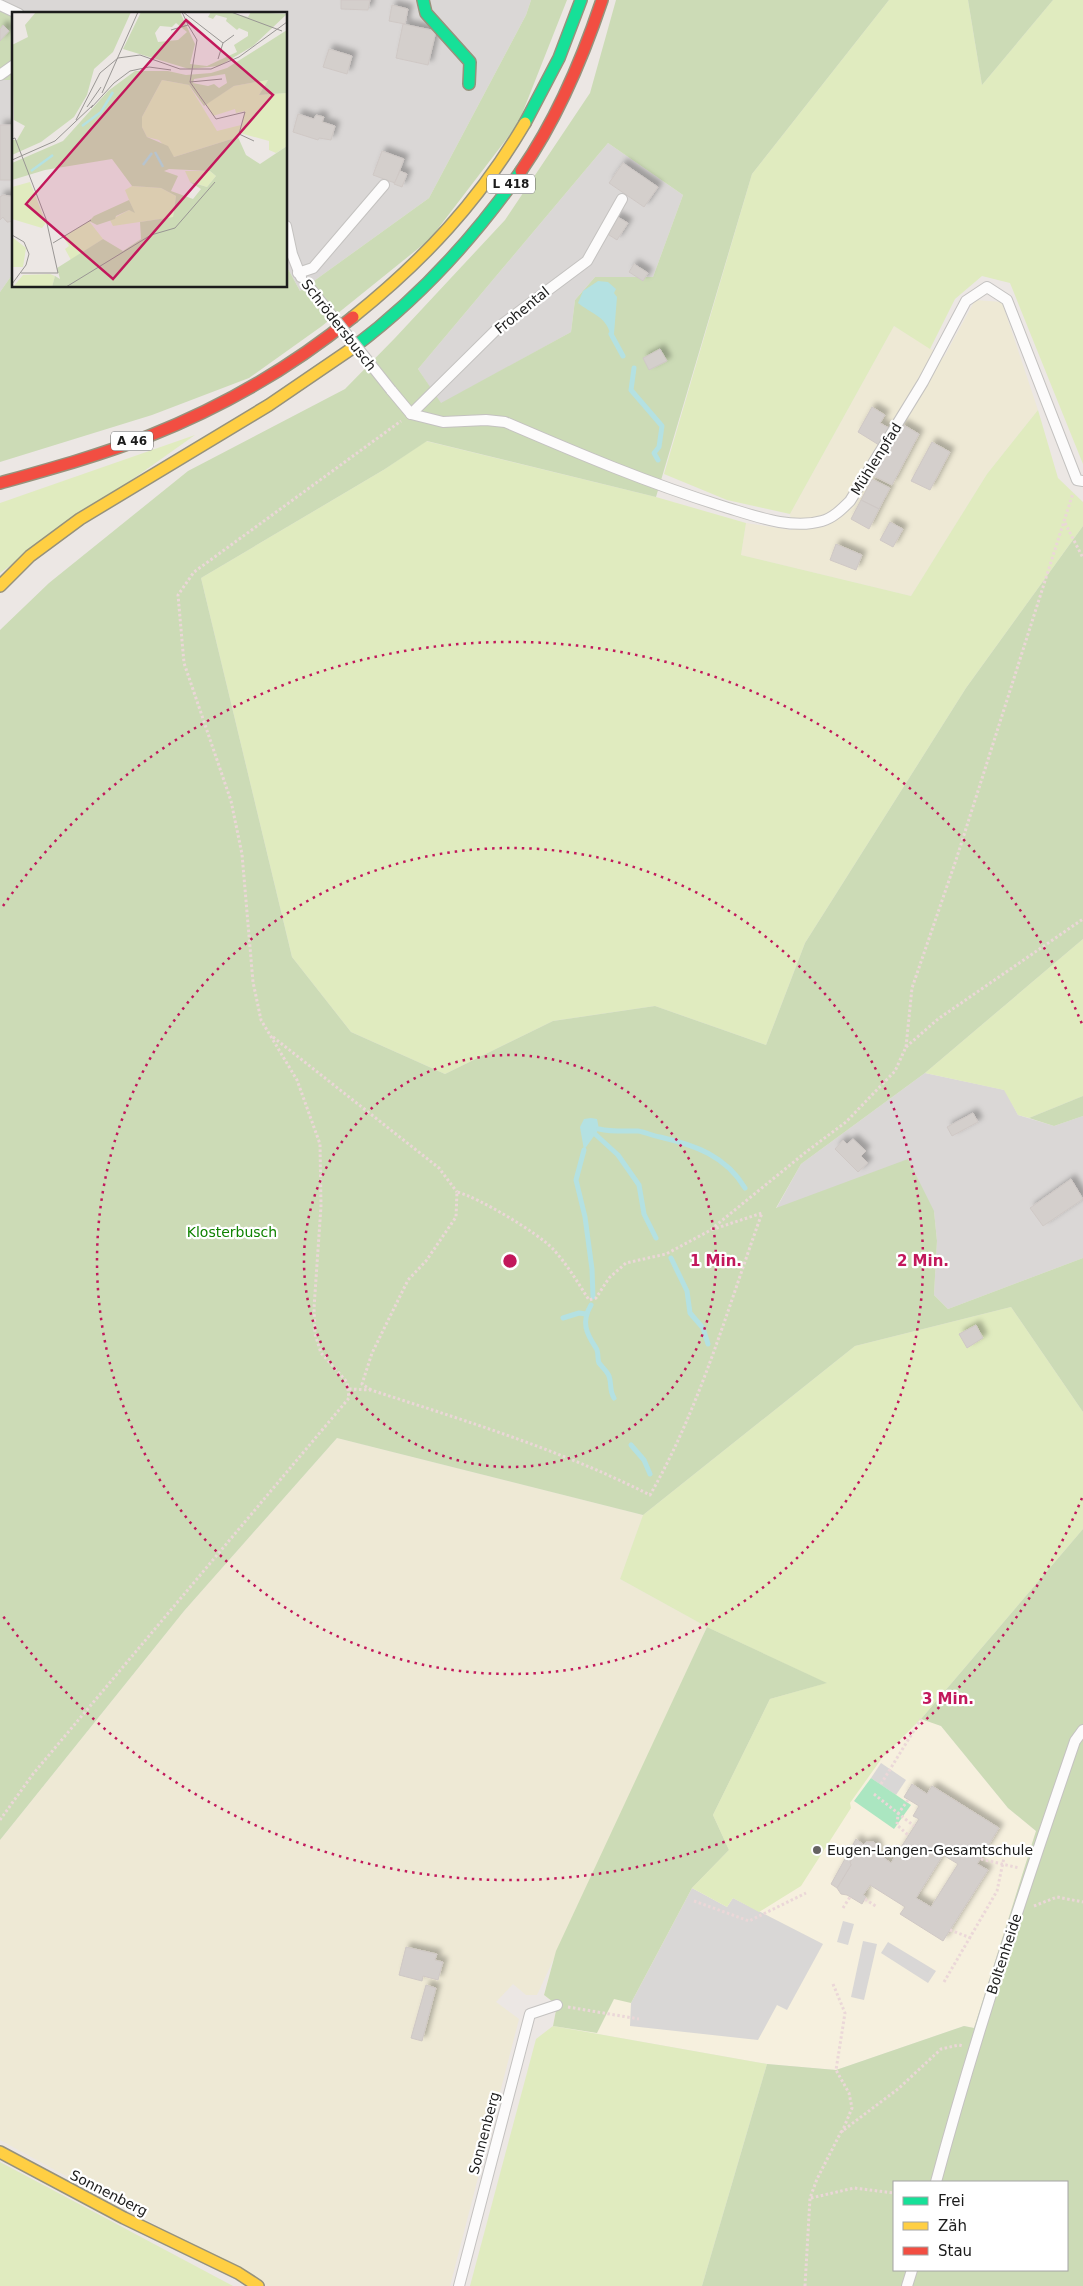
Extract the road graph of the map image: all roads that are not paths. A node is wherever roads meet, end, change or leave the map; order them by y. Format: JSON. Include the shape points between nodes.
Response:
{"nodes":[{"id":1,"x":423,"y":0,"type":"edge"},
{"id":2,"x":581,"y":0,"type":"edge"},
{"id":3,"x":602,"y":0,"type":"edge"},
{"id":4,"x":0,"y":5,"type":"edge"},
{"id":5,"x":15,"y":12,"type":"edge"},
{"id":6,"x":12,"y":67,"type":"edge"},
{"id":7,"x":0,"y":76,"type":"edge"},
{"id":8,"x":469,"y":84,"type":"dead end"},
{"id":9,"x":384,"y":185,"type":"dead end"},
{"id":10,"x":622,"y":199,"type":"dead end"},
{"id":11,"x":288,"y":234,"type":"edge"},
{"id":12,"x":298,"y":273,"type":"junction"},
{"id":13,"x":258,"y":382,"type":"joint"},
{"id":14,"x":411,"y":414,"type":"junction"},
{"id":15,"x":1080,"y":480,"type":"edge"},
{"id":16,"x":0,"y":483,"type":"edge"},
{"id":17,"x":0,"y":586,"type":"edge"},
{"id":18,"x":1083,"y":1730,"type":"edge"},
{"id":19,"x":557,"y":2005,"type":"road end"},
{"id":20,"x":0,"y":2152,"type":"edge"},
{"id":21,"x":936,"y":2181,"type":"edge"},
{"id":22,"x":912,"y":2271,"type":"edge"},
{"id":23,"x":258,"y":2286,"type":"edge"},
{"id":24,"x":459,"y":2286,"type":"edge"},
{"id":25,"x":907,"y":2286,"type":"edge"}],
"edges":[{"from":1,"to":8,"type":"main road","via":[[426,13],[470,62]]},
{"from":2,"to":13,"type":"main road","number":"L 418","via":[[545,88],[517,140],[480,194],[440,242],[362,313]]},
{"from":3,"to":17,"type":"main road","number":"L 418","via":[[570,85],[533,153],[456,257],[412,300],[372,335],[269,405],[80,519],[30,556]]},
{"from":4,"to":5,"type":"lane"},
{"from":6,"to":7,"type":"lane"},
{"from":9,"to":12,"type":"lane","via":[[313,268]]},
{"from":10,"to":14,"type":"lane","name":"Frohental","via":[[587,260],[500,326]]},
{"from":11,"to":12,"type":"lane","name":"Schrödersbusch"},
{"from":12,"to":14,"type":"lane","name":"Schrödersbusch","bridge":true},
{"from":13,"to":16,"type":"main road","number":"A 46","via":[[195,416],[135,440]]},
{"from":14,"to":15,"type":"lane","name":"Mühlenpfad","via":[[443,422],[505,422],[682,494],[772,520],[794,523],[822,521],[850,501],[923,382],[966,301],[987,286],[1007,300]]},
{"from":18,"to":21,"type":"lane","name":"Boltenheide","via":[[1075,1741],[1028,1870]]},
{"from":19,"to":24,"type":"lane","name":"Sonnenberg","via":[[530,2014]]},
{"from":20,"to":23,"type":"main road","name":"Sonnenberg"},
{"from":22,"to":25,"type":"lane"}]}
